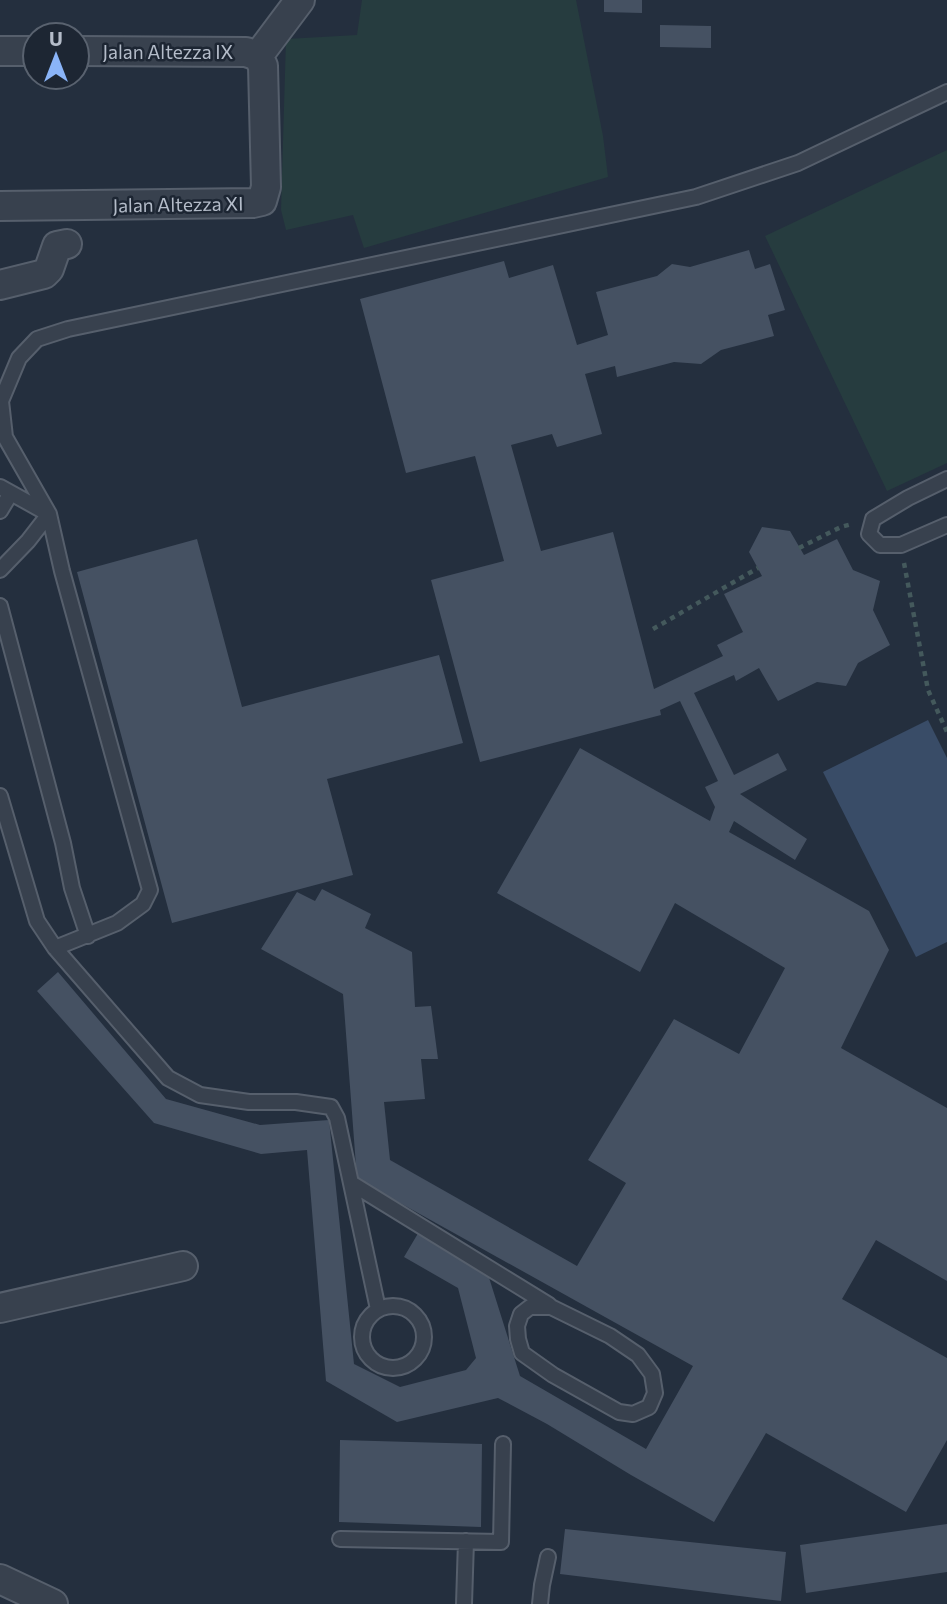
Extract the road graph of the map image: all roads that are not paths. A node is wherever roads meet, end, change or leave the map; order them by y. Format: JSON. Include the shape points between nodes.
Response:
{"nodes":[{"id":1,"x":300,"y":0,"type":"edge"},
{"id":2,"x":0,"y":51,"type":"edge"},
{"id":3,"x":21,"y":51,"type":"edge"},
{"id":4,"x":91,"y":51,"type":"edge"},
{"id":5,"x":261,"y":61,"type":"junction"},
{"id":6,"x":947,"y":92,"type":"edge"},
{"id":7,"x":0,"y":206,"type":"edge"},
{"id":8,"x":67,"y":244,"type":"dead end"},
{"id":9,"x":0,"y":285,"type":"edge"},
{"id":10,"x":947,"y":479,"type":"edge"},
{"id":11,"x":5,"y":490,"type":"edge"},
{"id":12,"x":0,"y":511,"type":"edge"},
{"id":13,"x":49,"y":514,"type":"junction"},
{"id":14,"x":947,"y":525,"type":"edge"},
{"id":15,"x":0,"y":570,"type":"edge"},
{"id":16,"x":0,"y":606,"type":"edge"},
{"id":17,"x":0,"y":796,"type":"edge"},
{"id":18,"x":88,"y":936,"type":"junction"},
{"id":19,"x":55,"y":948,"type":"junction"},
{"id":20,"x":351,"y":1183,"type":"junction"},
{"id":21,"x":184,"y":1266,"type":"dead end"},
{"id":22,"x":551,"y":1307,"type":"junction"},
{"id":23,"x":0,"y":1308,"type":"edge"},
{"id":24,"x":378,"y":1309,"type":"junction"},
{"id":25,"x":503,"y":1444,"type":"dead end"},
{"id":26,"x":340,"y":1539,"type":"dead end"},
{"id":27,"x":466,"y":1541,"type":"junction"},
{"id":28,"x":548,"y":1557,"type":"dead end"},
{"id":29,"x":0,"y":1579,"type":"edge"},
{"id":30,"x":53,"y":1604,"type":"edge"},
{"id":31,"x":464,"y":1604,"type":"edge"},
{"id":32,"x":540,"y":1604,"type":"edge"}],
"edges":[{"from":1,"to":5,"type":"street","name":"Jalan Altezza IX"},
{"from":2,"to":3,"type":"street"},
{"from":4,"to":5,"type":"street","name":"Jalan Altezza IX","via":[[246,52]]},
{"from":5,"to":7,"type":"street","name":"Jalan Altezza XI","via":[[266,187],[262,201]]},
{"from":6,"to":13,"type":"lane","via":[[798,163],[696,197],[37,339],[19,358],[1,401],[5,437]]},
{"from":8,"to":9,"type":"street","via":[[57,246],[44,274]]},
{"from":10,"to":14,"type":"lane","via":[[873,519],[869,534],[880,545],[901,545]]},
{"from":11,"to":12,"type":"lane"},
{"from":11,"to":13,"type":"lane"},
{"from":13,"to":15,"type":"lane"},
{"from":13,"to":18,"type":"lane","via":[[150,890],[143,904]]},
{"from":16,"to":18,"type":"lane"},
{"from":17,"to":19,"type":"lane","via":[[37,922]]},
{"from":18,"to":19,"type":"lane"},
{"from":19,"to":20,"type":"lane","via":[[168,1078],[200,1095],[331,1107]]},
{"from":20,"to":22,"type":"lane"},
{"from":20,"to":24,"type":"lane"},
{"from":21,"to":23,"type":"street"},
{"from":22,"to":22,"type":"lane","via":[[530,1307],[521,1314],[517,1326],[523,1353],[620,1412],[633,1414],[649,1407],[656,1393],[652,1374],[638,1355]]},
{"from":24,"to":24,"type":"lane","via":[[364,1324],[362,1345],[374,1362],[402,1366],[418,1356],[423,1345],[420,1322],[402,1307]]},
{"from":25,"to":27,"type":"lane","via":[[500,1542]]},
{"from":26,"to":27,"type":"lane"},
{"from":27,"to":31,"type":"lane"},
{"from":28,"to":32,"type":"lane"},
{"from":29,"to":30,"type":"street"}]}
